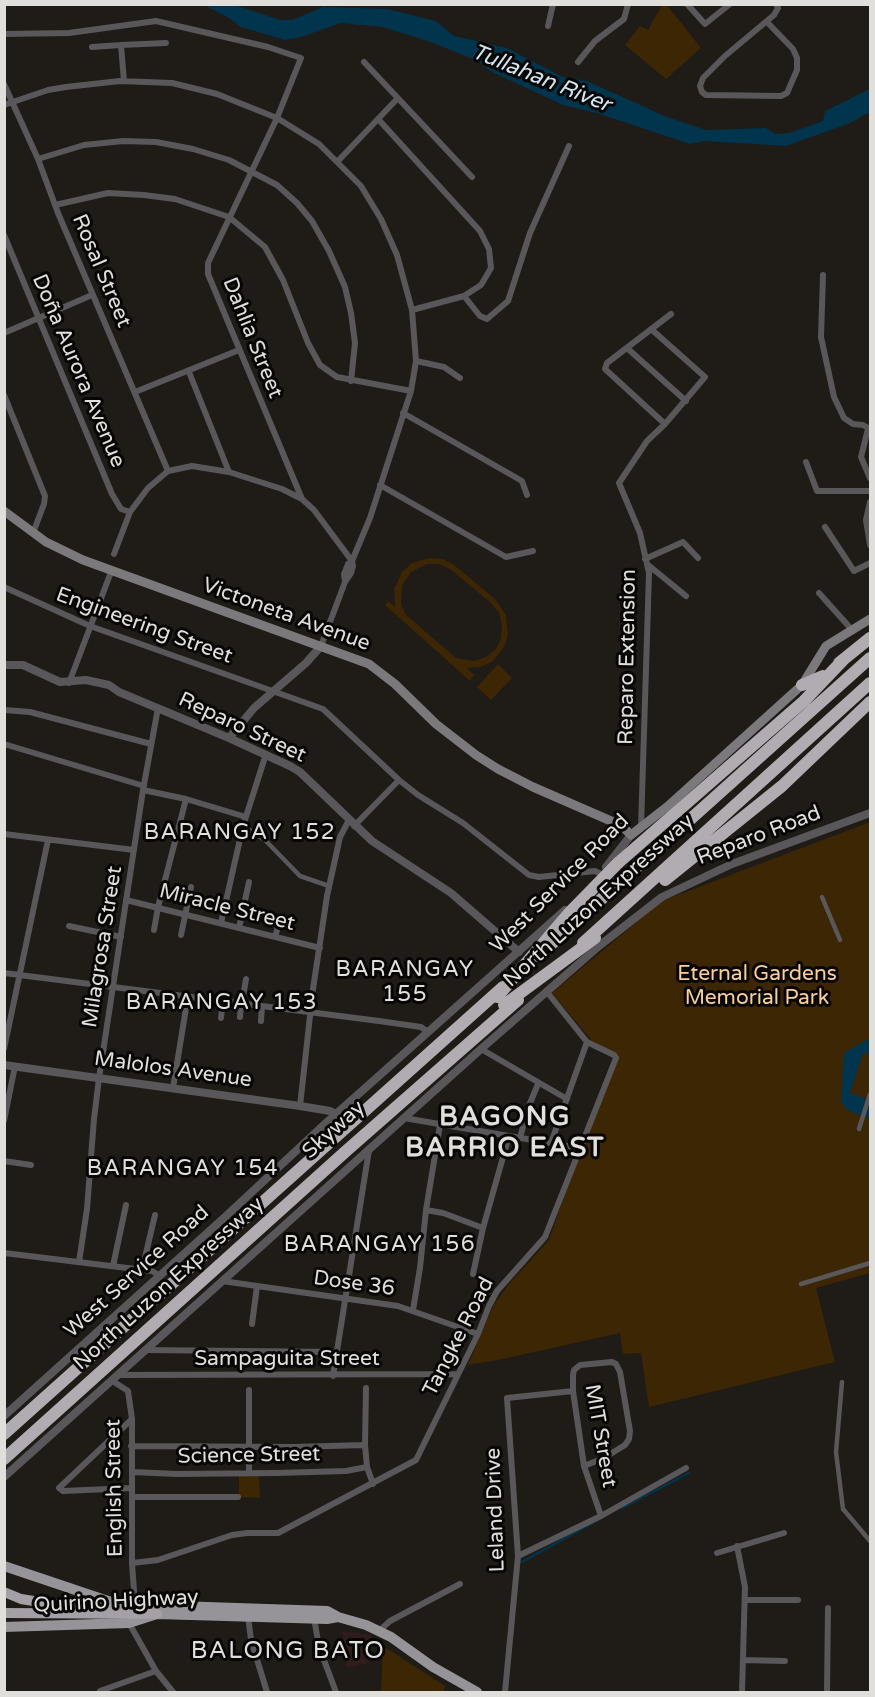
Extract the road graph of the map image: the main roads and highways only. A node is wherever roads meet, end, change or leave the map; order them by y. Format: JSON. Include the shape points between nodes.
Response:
{"nodes":[{"id":1,"x":4,"y":511,"type":"edge"},
{"id":2,"x":870,"y":619,"type":"edge"},
{"id":3,"x":870,"y":638,"type":"edge"},
{"id":4,"x":845,"y":658,"type":"junction"},
{"id":5,"x":870,"y":658,"type":"edge"},
{"id":6,"x":870,"y":683,"type":"edge"},
{"id":7,"x":802,"y":685,"type":"junction"},
{"id":8,"x":870,"y":702,"type":"edge"},
{"id":9,"x":631,"y":835,"type":"joint"},
{"id":10,"x":501,"y":1001,"type":"junction"},
{"id":11,"x":4,"y":1434,"type":"edge"},
{"id":12,"x":4,"y":1439,"type":"edge"},
{"id":13,"x":4,"y":1454,"type":"edge"},
{"id":14,"x":4,"y":1460,"type":"edge"},
{"id":15,"x":4,"y":1566,"type":"edge"},
{"id":16,"x":4,"y":1593,"type":"edge"},
{"id":17,"x":117,"y":1604,"type":"junction"},
{"id":18,"x":89,"y":1609,"type":"junction"},
{"id":19,"x":4,"y":1613,"type":"edge"},
{"id":20,"x":157,"y":1614,"type":"junction"},
{"id":21,"x":338,"y":1617,"type":"junction"},
{"id":22,"x":4,"y":1627,"type":"edge"},
{"id":23,"x":477,"y":1692,"type":"edge"}],
"edges":[{"from":1,"to":9,"type":"main road","name":"Victoneta Avenue","via":[[69,554],[111,572],[369,664],[453,738],[498,769],[611,821]]},
{"from":2,"to":7,"type":"main road","name":"West Service Road","via":[[826,646]]},
{"from":3,"to":4,"type":"highway"},
{"from":4,"to":7,"type":"highway","via":[[816,681]]},
{"from":4,"to":10,"type":"highway","bridge":true,"via":[[804,701],[618,863],[570,912]]},
{"from":5,"to":11,"type":"highway","name":"North Luzon Expressway"},
{"from":6,"to":14,"type":"highway","name":"North Luzon Expressway","via":[[664,872],[345,1152]]},
{"from":7,"to":9,"type":"main road","name":"West Service Road"},
{"from":8,"to":10,"type":"highway","bridge":true,"via":[[773,793],[595,938]]},
{"from":10,"to":12,"type":"highway","name":"Skyway"},
{"from":10,"to":13,"type":"highway","name":"Skyway"},
{"from":15,"to":17,"type":"main road","name":"Quirino Highway"},
{"from":16,"to":18,"type":"highway"},
{"from":17,"to":18,"type":"highway"},
{"from":17,"to":21,"type":"main road","name":"Quirino Highway","via":[[327,1611]]},
{"from":18,"to":19,"type":"highway"},
{"from":18,"to":20,"type":"highway"},
{"from":20,"to":21,"type":"main road","name":"Quirino Highway"},
{"from":20,"to":22,"type":"main road","name":"Quirino Highway","via":[[129,1623]]},
{"from":21,"to":23,"type":"main road","name":"Quirino Highway","via":[[391,1637]]}]}
